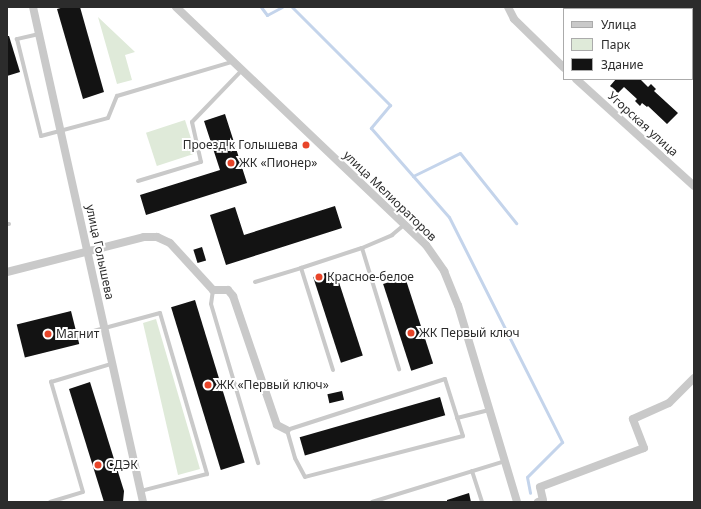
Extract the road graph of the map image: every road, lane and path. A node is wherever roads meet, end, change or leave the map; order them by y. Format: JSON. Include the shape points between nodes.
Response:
{"nodes":[{"id":1,"x":33,"y":7,"type":"edge"},
{"id":2,"x":176,"y":7,"type":"edge"},
{"id":3,"x":508,"y":7,"type":"edge"},
{"id":4,"x":39,"y":34,"type":"junction"},
{"id":5,"x":232,"y":62,"type":"junction"},
{"id":6,"x":563,"y":67,"type":"edge"},
{"id":7,"x":241,"y":71,"type":"junction"},
{"id":8,"x":577,"y":80,"type":"edge"},
{"id":9,"x":61,"y":132,"type":"junction"},
{"id":10,"x":138,"y":181,"type":"dead end"},
{"id":11,"x":694,"y":186,"type":"edge"},
{"id":12,"x":404,"y":225,"type":"junction"},
{"id":13,"x":362,"y":248,"type":"junction"},
{"id":14,"x":88,"y":250,"type":"junction"},
{"id":15,"x":301,"y":268,"type":"junction"},
{"id":16,"x":7,"y":272,"type":"edge"},
{"id":17,"x":255,"y":282,"type":"dead end"},
{"id":18,"x":213,"y":290,"type":"junction"},
{"id":19,"x":104,"y":328,"type":"junction"},
{"id":20,"x":79,"y":335,"type":"dead end"},
{"id":21,"x":111,"y":364,"type":"junction"},
{"id":22,"x":399,"y":369,"type":"dead end"},
{"id":23,"x":333,"y":370,"type":"dead end"},
{"id":24,"x":694,"y":378,"type":"edge"},
{"id":25,"x":490,"y":410,"type":"junction"},
{"id":26,"x":457,"y":418,"type":"junction"},
{"id":27,"x":287,"y":430,"type":"junction"},
{"id":28,"x":505,"y":461,"type":"junction"},
{"id":29,"x":258,"y":464,"type":"dead end"},
{"id":30,"x":472,"y":471,"type":"junction"},
{"id":31,"x":141,"y":492,"type":"junction"},
{"id":32,"x":50,"y":502,"type":"edge"},
{"id":33,"x":143,"y":502,"type":"edge"},
{"id":34,"x":372,"y":502,"type":"edge"},
{"id":35,"x":482,"y":502,"type":"edge"},
{"id":36,"x":517,"y":502,"type":"edge"},
{"id":37,"x":538,"y":502,"type":"edge"}],
"edges":[{"from":1,"to":4,"type":"street","name":"улица Голышева"},
{"from":2,"to":5,"type":"street","name":"улица Мелиораторов"},
{"from":3,"to":6,"type":"street","via":[[514,19]]},
{"from":4,"to":9,"type":"street","name":"улица Голышева"},
{"from":4,"to":9,"type":"lane","via":[[17,39],[41,136]]},
{"from":5,"to":7,"type":"street","name":"улица Мелиораторов"},
{"from":5,"to":9,"type":"lane","via":[[117,96],[108,118]]},
{"from":7,"to":10,"type":"lane","via":[[192,122],[201,162]]},
{"from":7,"to":12,"type":"street","name":"улица Мелиораторов"},
{"from":8,"to":11,"type":"street","name":"Угорская улица"},
{"from":9,"to":14,"type":"street","name":"улица Голышева"},
{"from":12,"to":13,"type":"lane","via":[[392,235]]},
{"from":12,"to":25,"type":"street","name":"улица Мелиораторов","via":[[426,245],[444,271],[458,305]]},
{"from":13,"to":15,"type":"lane"},
{"from":13,"to":22,"type":"lane"},
{"from":14,"to":16,"type":"street"},
{"from":14,"to":18,"type":"street","via":[[144,237],[157,237],[170,243]]},
{"from":14,"to":19,"type":"street","name":"улица Голышева"},
{"from":15,"to":17,"type":"lane"},
{"from":15,"to":23,"type":"lane"},
{"from":18,"to":27,"type":"street","via":[[228,290],[233,296],[277,425]]},
{"from":18,"to":29,"type":"lane","via":[[211,304]]},
{"from":19,"to":20,"type":"lane"},
{"from":19,"to":21,"type":"street","name":"улица Голышева"},
{"from":19,"to":31,"type":"lane","via":[[160,313],[207,474]]},
{"from":21,"to":31,"type":"street","name":"улица Голышева"},
{"from":21,"to":32,"type":"lane","via":[[51,382],[83,492]]},
{"from":24,"to":37,"type":"street","via":[[669,403],[633,419],[644,448],[540,487],[543,500]]},
{"from":25,"to":26,"type":"lane"},
{"from":25,"to":28,"type":"street","name":"улица Мелиораторов"},
{"from":26,"to":27,"type":"lane","via":[[445,379]]},
{"from":26,"to":27,"type":"lane","via":[[463,436],[305,477],[295,458]]},
{"from":28,"to":30,"type":"lane"},
{"from":28,"to":36,"type":"street","name":"улица Мелиораторов"},
{"from":30,"to":34,"type":"lane"},
{"from":30,"to":35,"type":"lane"},
{"from":31,"to":33,"type":"street","name":"улица Голышева"}]}
